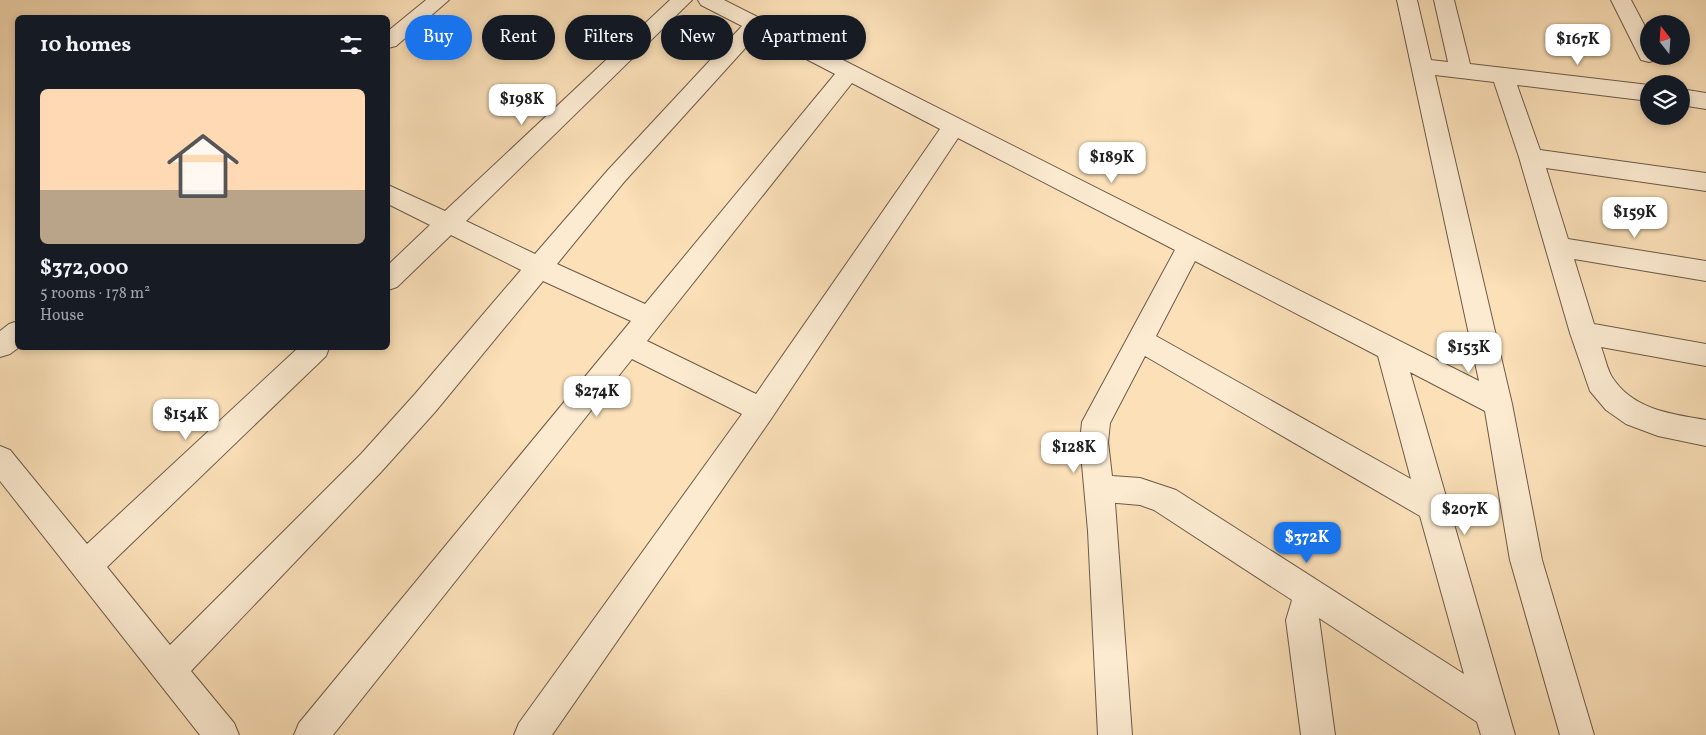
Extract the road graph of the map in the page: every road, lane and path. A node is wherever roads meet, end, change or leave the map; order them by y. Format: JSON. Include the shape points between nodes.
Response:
{"nodes":[{"id":1,"x":439,"y":0,"type":"edge"},
{"id":2,"x":682,"y":0,"type":"edge"},
{"id":3,"x":708,"y":0,"type":"edge"},
{"id":4,"x":1407,"y":0,"type":"edge"},
{"id":5,"x":1444,"y":0,"type":"edge"},
{"id":6,"x":1621,"y":0,"type":"edge"},
{"id":7,"x":743,"y":18,"type":"edge"},
{"id":8,"x":743,"y":37,"type":"edge"},
{"id":9,"x":390,"y":39,"type":"edge"},
{"id":10,"x":826,"y":60,"type":"edge"},
{"id":11,"x":1423,"y":66,"type":"junction"},
{"id":12,"x":1461,"y":71,"type":"junction"},
{"id":13,"x":849,"y":72,"type":"junction"},
{"id":14,"x":1655,"y":72,"type":"edge"},
{"id":15,"x":1503,"y":76,"type":"junction"},
{"id":16,"x":1690,"y":98,"type":"edge"},
{"id":17,"x":1706,"y":101,"type":"edge"},
{"id":18,"x":954,"y":126,"type":"junction"},
{"id":19,"x":1530,"y":157,"type":"junction"},
{"id":20,"x":1706,"y":182,"type":"edge"},
{"id":21,"x":390,"y":195,"type":"edge"},
{"id":22,"x":447,"y":223,"type":"junction"},
{"id":23,"x":1190,"y":246,"type":"junction"},
{"id":24,"x":1558,"y":247,"type":"junction"},
{"id":25,"x":538,"y":267,"type":"junction"},
{"id":26,"x":1706,"y":271,"type":"edge"},
{"id":27,"x":390,"y":278,"type":"edge"},
{"id":28,"x":650,"y":318,"type":"junction"},
{"id":29,"x":1583,"y":333,"type":"junction"},
{"id":30,"x":15,"y":334,"type":"edge"},
{"id":31,"x":1140,"y":340,"type":"junction"},
{"id":32,"x":629,"y":345,"type":"junction"},
{"id":33,"x":0,"y":346,"type":"edge"},
{"id":34,"x":1390,"y":348,"type":"junction"},
{"id":35,"x":314,"y":350,"type":"edge"},
{"id":36,"x":1706,"y":355,"type":"edge"},
{"id":37,"x":1498,"y":404,"type":"junction"},
{"id":38,"x":761,"y":410,"type":"junction"},
{"id":39,"x":1706,"y":433,"type":"edge"},
{"id":40,"x":0,"y":459,"type":"edge"},
{"id":41,"x":1098,"y":490,"type":"junction"},
{"id":42,"x":1433,"y":507,"type":"junction"},
{"id":43,"x":86,"y":566,"type":"junction"},
{"id":44,"x":1310,"y":594,"type":"junction"},
{"id":45,"x":170,"y":670,"type":"junction"},
{"id":46,"x":1495,"y":724,"type":"edge"},
{"id":47,"x":222,"y":735,"type":"edge"},
{"id":48,"x":311,"y":735,"type":"edge"},
{"id":49,"x":531,"y":735,"type":"edge"},
{"id":50,"x":1115,"y":735,"type":"edge"},
{"id":51,"x":1318,"y":735,"type":"edge"},
{"id":52,"x":1577,"y":735,"type":"edge"}],
"edges":[{"from":1,"to":9,"type":"street"},
{"from":2,"to":22,"type":"street"},
{"from":3,"to":7,"type":"street"},
{"from":4,"to":11,"type":"street"},
{"from":5,"to":12,"type":"street"},
{"from":6,"to":14,"type":"street"},
{"from":8,"to":25,"type":"street","via":[[622,169]]},
{"from":10,"to":13,"type":"street"},
{"from":11,"to":12,"type":"street"},
{"from":11,"to":37,"type":"street"},
{"from":12,"to":15,"type":"street"},
{"from":13,"to":18,"type":"street"},
{"from":13,"to":28,"type":"street"},
{"from":14,"to":15,"type":"street"},
{"from":15,"to":19,"type":"street"},
{"from":16,"to":17,"type":"street"},
{"from":18,"to":23,"type":"street"},
{"from":18,"to":38,"type":"street"},
{"from":19,"to":20,"type":"street"},
{"from":19,"to":24,"type":"street"},
{"from":21,"to":22,"type":"street"},
{"from":22,"to":25,"type":"street"},
{"from":22,"to":27,"type":"street"},
{"from":23,"to":31,"type":"street"},
{"from":23,"to":34,"type":"street"},
{"from":24,"to":26,"type":"street"},
{"from":24,"to":29,"type":"street"},
{"from":25,"to":28,"type":"street"},
{"from":25,"to":45,"type":"street","via":[[371,464]]},
{"from":28,"to":32,"type":"street"},
{"from":29,"to":36,"type":"street"},
{"from":29,"to":39,"type":"street","via":[[1600,383],[1616,400],[1636,415],[1658,424]]},
{"from":30,"to":33,"type":"street"},
{"from":31,"to":41,"type":"street","via":[[1096,422],[1094,442]]},
{"from":31,"to":42,"type":"street"},
{"from":32,"to":38,"type":"street"},
{"from":32,"to":48,"type":"street"},
{"from":34,"to":37,"type":"street"},
{"from":34,"to":42,"type":"street"},
{"from":35,"to":43,"type":"street"},
{"from":37,"to":52,"type":"street","via":[[1526,560]]},
{"from":38,"to":49,"type":"street"},
{"from":40,"to":43,"type":"street"},
{"from":41,"to":44,"type":"street","via":[[1134,489],[1165,500]]},
{"from":41,"to":50,"type":"street"},
{"from":42,"to":46,"type":"street"},
{"from":43,"to":45,"type":"street"},
{"from":44,"to":46,"type":"street"},
{"from":44,"to":51,"type":"street","via":[[1302,620]]},
{"from":45,"to":47,"type":"street"}]}
